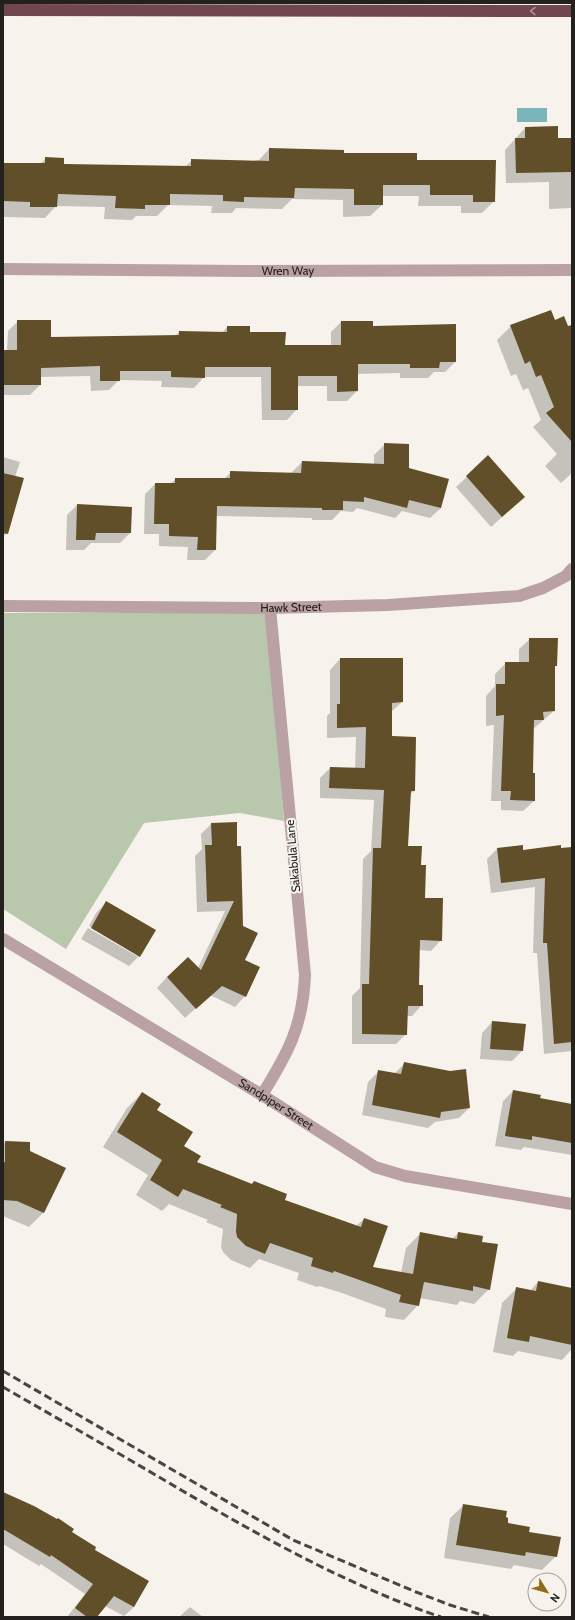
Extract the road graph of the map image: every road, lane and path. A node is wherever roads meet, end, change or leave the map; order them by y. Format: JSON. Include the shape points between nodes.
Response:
{"nodes":[{"id":1,"x":3,"y":10,"type":"edge"},
{"id":2,"x":572,"y":11,"type":"edge"},
{"id":3,"x":3,"y":269,"type":"edge"},
{"id":4,"x":572,"y":270,"type":"edge"},
{"id":5,"x":570,"y":576,"type":"edge"},
{"id":6,"x":3,"y":606,"type":"edge"},
{"id":7,"x":270,"y":608,"type":"junction"},
{"id":8,"x":3,"y":939,"type":"edge"},
{"id":9,"x":262,"y":1095,"type":"junction"},
{"id":10,"x":572,"y":1204,"type":"edge"}],
"edges":[{"from":2,"to":1,"type":"highway","one_way":true},
{"from":3,"to":4,"type":"street","name":"Wren Way"},
{"from":5,"to":7,"type":"street","name":"Hawk Street","via":[[519,596],[388,605]]},
{"from":6,"to":7,"type":"street","name":"Hawk Street"},
{"from":7,"to":9,"type":"street","name":"Sakabula Lane","via":[[305,975],[301,1017],[282,1062]]},
{"from":8,"to":9,"type":"street","name":"Sandpiper Street"},
{"from":9,"to":10,"type":"street","name":"Sandpiper Street","via":[[381,1170]]}]}
